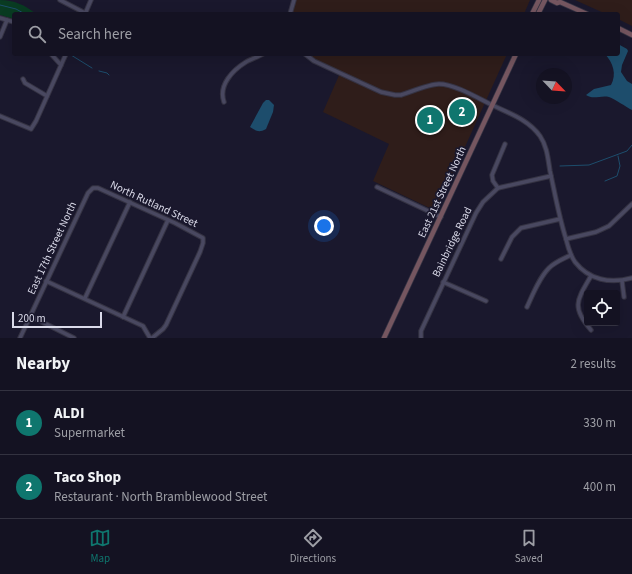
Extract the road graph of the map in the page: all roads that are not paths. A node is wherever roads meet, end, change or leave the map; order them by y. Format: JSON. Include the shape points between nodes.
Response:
{"nodes":[{"id":1,"x":60,"y":0,"type":"edge"},
{"id":2,"x":91,"y":0,"type":"edge"},
{"id":3,"x":294,"y":0,"type":"edge"},
{"id":4,"x":534,"y":0,"type":"edge"},
{"id":5,"x":539,"y":0,"type":"edge"},
{"id":6,"x":545,"y":0,"type":"edge"},
{"id":7,"x":551,"y":0,"type":"edge"},
{"id":8,"x":559,"y":1,"type":"edge"},
{"id":9,"x":535,"y":8,"type":"junction"},
{"id":10,"x":83,"y":12,"type":"edge"},
{"id":11,"x":85,"y":12,"type":"edge"},
{"id":12,"x":291,"y":12,"type":"edge"},
{"id":13,"x":533,"y":12,"type":"edge"},
{"id":14,"x":539,"y":12,"type":"edge"},
{"id":15,"x":583,"y":12,"type":"edge"},
{"id":16,"x":0,"y":18,"type":"edge"},
{"id":17,"x":7,"y":20,"type":"junction"},
{"id":18,"x":12,"y":21,"type":"edge"},
{"id":19,"x":620,"y":29,"type":"edge"},
{"id":20,"x":632,"y":35,"type":"edge"},
{"id":21,"x":0,"y":37,"type":"edge"},
{"id":22,"x":53,"y":56,"type":"edge"},
{"id":23,"x":65,"y":56,"type":"edge"},
{"id":24,"x":259,"y":56,"type":"edge"},
{"id":25,"x":308,"y":56,"type":"edge"},
{"id":26,"x":515,"y":56,"type":"edge"},
{"id":27,"x":61,"y":65,"type":"junction"},
{"id":28,"x":23,"y":79,"type":"dead end"},
{"id":29,"x":47,"y":96,"type":"junction"},
{"id":30,"x":224,"y":102,"type":"dead end"},
{"id":31,"x":492,"y":105,"type":"junction"},
{"id":32,"x":0,"y":116,"type":"edge"},
{"id":33,"x":505,"y":144,"type":"dead end"},
{"id":34,"x":551,"y":176,"type":"junction"},
{"id":35,"x":377,"y":187,"type":"dead end"},
{"id":36,"x":92,"y":188,"type":"joint"},
{"id":37,"x":498,"y":188,"type":"junction"},
{"id":38,"x":130,"y":202,"type":"junction"},
{"id":39,"x":632,"y":204,"type":"edge"},
{"id":40,"x":440,"y":217,"type":"junction"},
{"id":41,"x":560,"y":219,"type":"junction"},
{"id":42,"x":168,"y":220,"type":"junction"},
{"id":43,"x":566,"y":239,"type":"junction"},
{"id":44,"x":571,"y":255,"type":"junction"},
{"id":45,"x":501,"y":259,"type":"dead end"},
{"id":46,"x":591,"y":276,"type":"junction"},
{"id":47,"x":632,"y":278,"type":"edge"},
{"id":48,"x":46,"y":280,"type":"junction"},
{"id":49,"x":622,"y":281,"type":"junction"},
{"id":50,"x":443,"y":282,"type":"junction"},
{"id":51,"x":624,"y":297,"type":"dead end"},
{"id":52,"x":85,"y":298,"type":"junction"},
{"id":53,"x":486,"y":301,"type":"dead end"},
{"id":54,"x":527,"y":307,"type":"dead end"},
{"id":55,"x":30,"y":316,"type":"junction"},
{"id":56,"x":123,"y":316,"type":"junction"},
{"id":57,"x":591,"y":330,"type":"dead end"},
{"id":58,"x":20,"y":338,"type":"edge"},
{"id":59,"x":74,"y":338,"type":"edge"},
{"id":60,"x":151,"y":338,"type":"edge"},
{"id":61,"x":384,"y":338,"type":"edge"},
{"id":62,"x":421,"y":338,"type":"edge"}],
"edges":[{"from":1,"to":10,"type":"street"},
{"from":2,"to":11,"type":"street"},
{"from":3,"to":12,"type":"street"},
{"from":4,"to":9,"type":"main road"},
{"from":5,"to":9,"type":"main road"},
{"from":6,"to":14,"type":"main road"},
{"from":7,"to":8,"type":"main road","via":[[557,3]]},
{"from":8,"to":15,"type":"main road"},
{"from":9,"to":13,"type":"main road"},
{"from":16,"to":17,"type":"street"},
{"from":17,"to":18,"type":"street"},
{"from":17,"to":21,"type":"street"},
{"from":19,"to":20,"type":"main road"},
{"from":22,"to":27,"type":"street"},
{"from":23,"to":27,"type":"street"},
{"from":24,"to":30,"type":"street","via":[[245,63],[231,75],[223,88]]},
{"from":25,"to":31,"type":"street","via":[[381,92],[401,95],[439,84],[458,88]]},
{"from":26,"to":31,"type":"main road","name":"East 21st Street North"},
{"from":27,"to":29,"type":"street"},
{"from":28,"to":29,"type":"street","via":[[25,83]]},
{"from":29,"to":32,"type":"street","via":[[31,129]]},
{"from":31,"to":34,"type":"street","via":[[532,126],[547,151]]},
{"from":31,"to":40,"type":"main road","name":"East 21st Street North"},
{"from":33,"to":37,"type":"street","via":[[492,175]]},
{"from":34,"to":37,"type":"street"},
{"from":34,"to":41,"type":"street"},
{"from":35,"to":40,"type":"street"},
{"from":36,"to":38,"type":"street","name":"North Rutland Street","via":[[98,188]]},
{"from":36,"to":48,"type":"street","name":"East 17th Street North"},
{"from":37,"to":50,"type":"street","name":"Bainbridge Road","via":[[483,202],[476,213]]},
{"from":38,"to":42,"type":"street","name":"North Rutland Street"},
{"from":38,"to":52,"type":"street"},
{"from":39,"to":43,"type":"street","via":[[609,226]]},
{"from":40,"to":61,"type":"main road","name":"East 21st Street North"},
{"from":41,"to":43,"type":"street"},
{"from":41,"to":45,"type":"street","via":[[520,228],[512,237]]},
{"from":42,"to":56,"type":"street"},
{"from":42,"to":60,"type":"street","name":"North Rutland Street","via":[[203,238],[203,243],[164,330]]},
{"from":43,"to":44,"type":"street"},
{"from":44,"to":46,"type":"street"},
{"from":44,"to":54,"type":"street","via":[[548,268]]},
{"from":46,"to":49,"type":"street"},
{"from":46,"to":57,"type":"street","via":[[577,303],[582,319]]},
{"from":47,"to":49,"type":"street"},
{"from":48,"to":52,"type":"street"},
{"from":48,"to":55,"type":"street","name":"East 17th Street North"},
{"from":49,"to":51,"type":"street"},
{"from":50,"to":53,"type":"street"},
{"from":50,"to":62,"type":"street","name":"Bainbridge Road","via":[[421,331]]},
{"from":52,"to":56,"type":"street"},
{"from":55,"to":58,"type":"street","name":"East 17th Street North"},
{"from":55,"to":59,"type":"street"},
{"from":56,"to":60,"type":"street","via":[[143,326]]}]}
